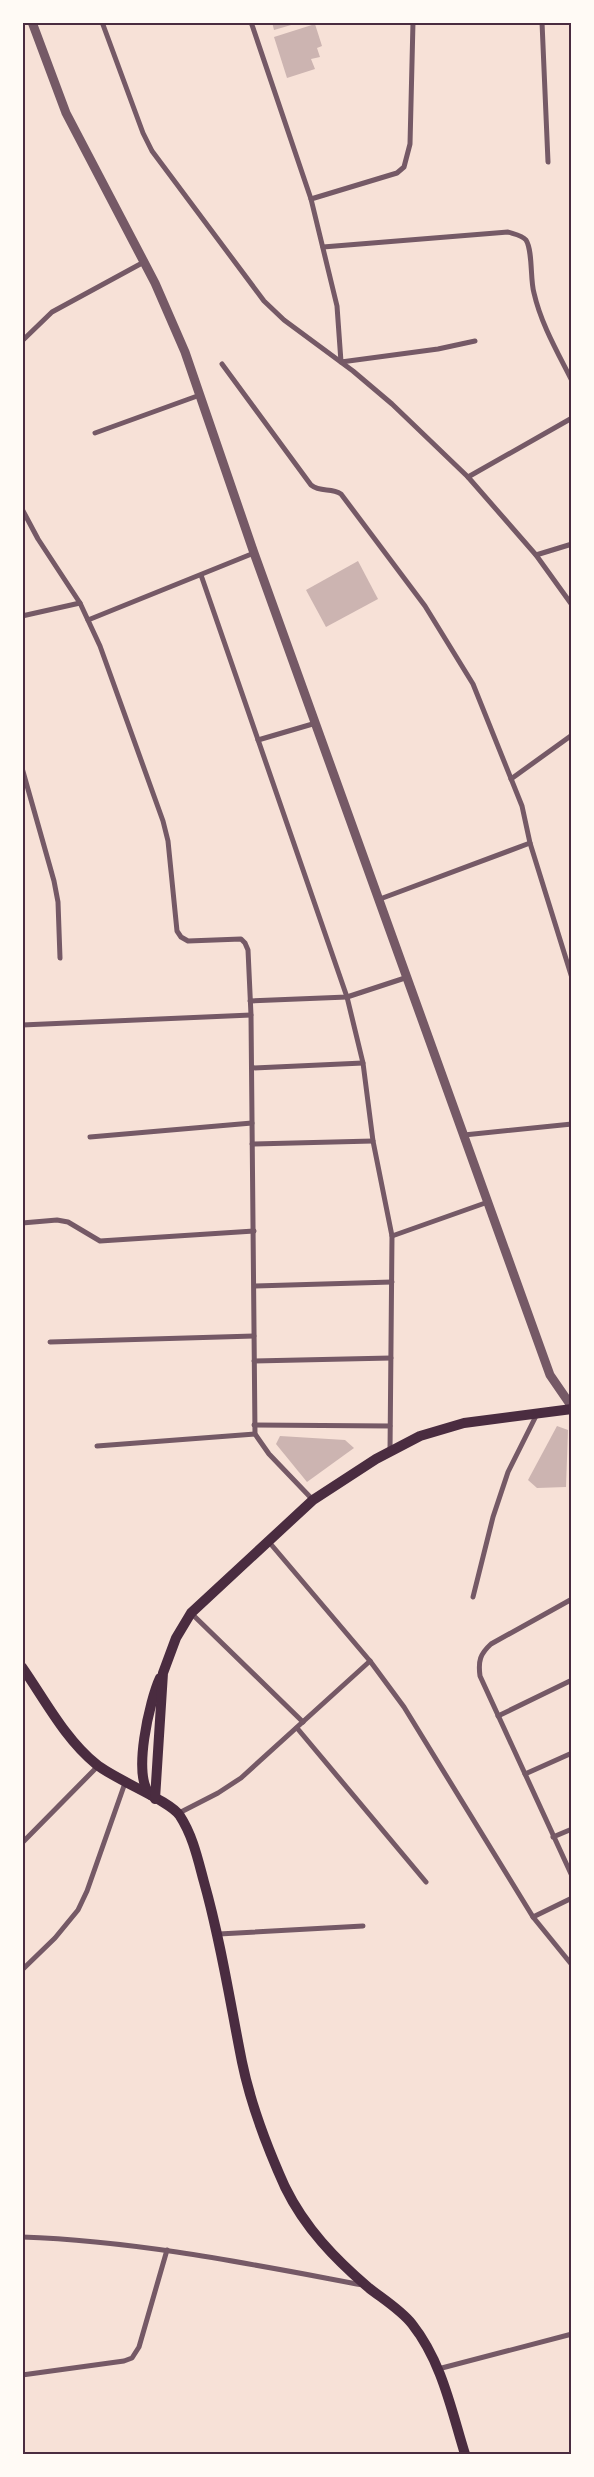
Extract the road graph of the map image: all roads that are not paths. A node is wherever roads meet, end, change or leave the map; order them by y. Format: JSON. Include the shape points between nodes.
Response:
{"nodes":[{"id":1,"x":32,"y":22,"type":"edge"},
{"id":2,"x":102,"y":22,"type":"edge"},
{"id":3,"x":251,"y":22,"type":"edge"},
{"id":4,"x":413,"y":22,"type":"edge"},
{"id":5,"x":542,"y":22,"type":"edge"},
{"id":6,"x":548,"y":162,"type":"dead end"},
{"id":7,"x":311,"y":199,"type":"junction"},
{"id":8,"x":323,"y":247,"type":"junction"},
{"id":9,"x":144,"y":262,"type":"junction"},
{"id":10,"x":475,"y":340,"type":"dead end"},
{"id":11,"x":22,"y":341,"type":"edge"},
{"id":12,"x":341,"y":362,"type":"junction"},
{"id":13,"x":222,"y":364,"type":"dead end"},
{"id":14,"x":572,"y":381,"type":"edge"},
{"id":15,"x":200,"y":395,"type":"junction"},
{"id":16,"x":572,"y":418,"type":"edge"},
{"id":17,"x":95,"y":433,"type":"dead end"},
{"id":18,"x":468,"y":477,"type":"junction"},
{"id":19,"x":22,"y":508,"type":"edge"},
{"id":20,"x":572,"y":544,"type":"edge"},
{"id":21,"x":254,"y":554,"type":"junction"},
{"id":22,"x":536,"y":555,"type":"junction"},
{"id":23,"x":200,"y":575,"type":"junction"},
{"id":24,"x":80,"y":603,"type":"junction"},
{"id":25,"x":572,"y":605,"type":"edge"},
{"id":26,"x":22,"y":616,"type":"edge"},
{"id":27,"x":88,"y":620,"type":"junction"},
{"id":28,"x":316,"y":723,"type":"junction"},
{"id":29,"x":572,"y":735,"type":"edge"},
{"id":30,"x":258,"y":740,"type":"junction"},
{"id":31,"x":22,"y":768,"type":"edge"},
{"id":32,"x":511,"y":779,"type":"junction"},
{"id":33,"x":530,"y":843,"type":"junction"},
{"id":34,"x":380,"y":899,"type":"junction"},
{"id":35,"x":60,"y":958,"type":"dead end"},
{"id":36,"x":408,"y":977,"type":"junction"},
{"id":37,"x":572,"y":978,"type":"edge"},
{"id":38,"x":347,"y":998,"type":"junction"},
{"id":39,"x":250,"y":1001,"type":"junction"},
{"id":40,"x":252,"y":1015,"type":"junction"},
{"id":41,"x":22,"y":1025,"type":"edge"},
{"id":42,"x":362,"y":1063,"type":"junction"},
{"id":43,"x":252,"y":1068,"type":"junction"},
{"id":44,"x":252,"y":1123,"type":"junction"},
{"id":45,"x":572,"y":1124,"type":"edge"},
{"id":46,"x":464,"y":1136,"type":"junction"},
{"id":47,"x":90,"y":1137,"type":"dead end"},
{"id":48,"x":373,"y":1141,"type":"junction"},
{"id":49,"x":252,"y":1144,"type":"junction"},
{"id":50,"x":488,"y":1202,"type":"junction"},
{"id":51,"x":22,"y":1223,"type":"edge"},
{"id":52,"x":254,"y":1231,"type":"junction"},
{"id":53,"x":392,"y":1236,"type":"junction"},
{"id":54,"x":392,"y":1282,"type":"junction"},
{"id":55,"x":255,"y":1286,"type":"junction"},
{"id":56,"x":254,"y":1336,"type":"junction"},
{"id":57,"x":50,"y":1342,"type":"dead end"},
{"id":58,"x":391,"y":1358,"type":"junction"},
{"id":59,"x":254,"y":1361,"type":"junction"},
{"id":60,"x":572,"y":1408,"type":"edge"},
{"id":61,"x":538,"y":1414,"type":"junction"},
{"id":62,"x":254,"y":1425,"type":"junction"},
{"id":63,"x":390,"y":1426,"type":"junction"},
{"id":64,"x":255,"y":1434,"type":"junction"},
{"id":65,"x":97,"y":1446,"type":"dead end"},
{"id":66,"x":390,"y":1452,"type":"junction"},
{"id":67,"x":313,"y":1500,"type":"junction"},
{"id":68,"x":268,"y":1541,"type":"junction"},
{"id":69,"x":473,"y":1597,"type":"dead end"},
{"id":70,"x":572,"y":1599,"type":"edge"},
{"id":71,"x":192,"y":1613,"type":"junction"},
{"id":72,"x":370,"y":1661,"type":"junction"},
{"id":73,"x":23,"y":1668,"type":"edge"},
{"id":74,"x":163,"y":1673,"type":"junction"},
{"id":75,"x":572,"y":1680,"type":"edge"},
{"id":76,"x":498,"y":1716,"type":"junction"},
{"id":77,"x":303,"y":1722,"type":"junction"},
{"id":78,"x":297,"y":1728,"type":"junction"},
{"id":79,"x":572,"y":1753,"type":"edge"},
{"id":80,"x":98,"y":1766,"type":"junction"},
{"id":81,"x":524,"y":1774,"type":"junction"},
{"id":82,"x":125,"y":1783,"type":"junction"},
{"id":83,"x":155,"y":1799,"type":"junction"},
{"id":84,"x":178,"y":1813,"type":"junction"},
{"id":85,"x":572,"y":1829,"type":"edge"},
{"id":86,"x":553,"y":1837,"type":"junction"},
{"id":87,"x":22,"y":1843,"type":"edge"},
{"id":88,"x":572,"y":1876,"type":"edge"},
{"id":89,"x":426,"y":1882,"type":"dead end"},
{"id":90,"x":572,"y":1898,"type":"edge"},
{"id":91,"x":533,"y":1917,"type":"junction"},
{"id":92,"x":363,"y":1926,"type":"dead end"},
{"id":93,"x":219,"y":1934,"type":"junction"},
{"id":94,"x":572,"y":1965,"type":"edge"},
{"id":95,"x":22,"y":1970,"type":"edge"},
{"id":96,"x":22,"y":2237,"type":"edge"},
{"id":97,"x":167,"y":2250,"type":"junction"},
{"id":98,"x":367,"y":2286,"type":"junction"},
{"id":99,"x":572,"y":2334,"type":"edge"},
{"id":100,"x":438,"y":2369,"type":"junction"},
{"id":101,"x":22,"y":2375,"type":"edge"},
{"id":102,"x":465,"y":2454,"type":"edge"}],
"edges":[{"from":1,"to":9,"type":"street","via":[[66,113]]},
{"from":2,"to":12,"type":"street","via":[[143,134],[164,169],[264,301]]},
{"from":3,"to":7,"type":"street"},
{"from":4,"to":7,"type":"street","via":[[410,144],[404,167],[397,173]]},
{"from":5,"to":6,"type":"street"},
{"from":7,"to":8,"type":"street"},
{"from":8,"to":12,"type":"street","via":[[338,306]]},
{"from":8,"to":14,"type":"street","via":[[508,232],[519,235],[526,240],[533,292],[540,315]]},
{"from":9,"to":11,"type":"street","via":[[52,312]]},
{"from":9,"to":15,"type":"street","via":[[171,318]]},
{"from":10,"to":12,"type":"street","via":[[438,349]]},
{"from":12,"to":18,"type":"street","via":[[392,404]]},
{"from":13,"to":32,"type":"street","via":[[311,485],[317,490],[334,490],[341,494],[425,606],[473,684]]},
{"from":15,"to":17,"type":"street"},
{"from":15,"to":21,"type":"street"},
{"from":16,"to":18,"type":"street"},
{"from":18,"to":22,"type":"street"},
{"from":19,"to":24,"type":"street"},
{"from":20,"to":22,"type":"street"},
{"from":21,"to":23,"type":"street"},
{"from":21,"to":28,"type":"street"},
{"from":22,"to":25,"type":"street"},
{"from":23,"to":27,"type":"street"},
{"from":23,"to":30,"type":"street"},
{"from":24,"to":26,"type":"street"},
{"from":24,"to":27,"type":"street"},
{"from":27,"to":39,"type":"street","via":[[163,822],[168,841],[177,931],[188,941],[236,938],[245,943]]},
{"from":28,"to":30,"type":"street"},
{"from":28,"to":34,"type":"street"},
{"from":29,"to":32,"type":"street"},
{"from":30,"to":38,"type":"street"},
{"from":31,"to":35,"type":"street","via":[[54,881]]},
{"from":32,"to":33,"type":"street","via":[[522,806]]},
{"from":33,"to":34,"type":"street"},
{"from":33,"to":37,"type":"street"},
{"from":34,"to":36,"type":"street"},
{"from":36,"to":38,"type":"street"},
{"from":36,"to":46,"type":"street"},
{"from":38,"to":39,"type":"street"},
{"from":38,"to":42,"type":"street"},
{"from":39,"to":40,"type":"street"},
{"from":40,"to":41,"type":"street"},
{"from":40,"to":43,"type":"street"},
{"from":42,"to":43,"type":"street"},
{"from":42,"to":48,"type":"street"},
{"from":43,"to":44,"type":"street"},
{"from":44,"to":47,"type":"street"},
{"from":44,"to":49,"type":"street"},
{"from":45,"to":46,"type":"street"},
{"from":46,"to":50,"type":"street"},
{"from":48,"to":49,"type":"street"},
{"from":48,"to":53,"type":"street"},
{"from":49,"to":52,"type":"street"},
{"from":50,"to":53,"type":"street"},
{"from":50,"to":60,"type":"street","via":[[550,1375]]},
{"from":51,"to":52,"type":"street","via":[[68,1222],[100,1241]]},
{"from":52,"to":55,"type":"street"},
{"from":53,"to":54,"type":"street"},
{"from":54,"to":55,"type":"street"},
{"from":54,"to":58,"type":"street"},
{"from":55,"to":56,"type":"street"},
{"from":56,"to":57,"type":"street"},
{"from":56,"to":59,"type":"street"},
{"from":58,"to":59,"type":"street"},
{"from":58,"to":63,"type":"street"},
{"from":59,"to":62,"type":"street"},
{"from":60,"to":61,"type":"main road"},
{"from":61,"to":66,"type":"main road","via":[[464,1423],[420,1436]]},
{"from":61,"to":69,"type":"street","via":[[508,1472]]},
{"from":62,"to":63,"type":"street"},
{"from":62,"to":64,"type":"street"},
{"from":63,"to":66,"type":"street"},
{"from":64,"to":65,"type":"street"},
{"from":64,"to":67,"type":"street","via":[[269,1454]]},
{"from":66,"to":67,"type":"main road"},
{"from":67,"to":68,"type":"main road"},
{"from":68,"to":71,"type":"main road"},
{"from":68,"to":72,"type":"street"},
{"from":70,"to":76,"type":"street","via":[[481,1652],[480,1676]]},
{"from":71,"to":74,"type":"main road","via":[[176,1638]]},
{"from":71,"to":77,"type":"street"},
{"from":72,"to":77,"type":"street"},
{"from":72,"to":91,"type":"street","via":[[420,1732]]},
{"from":73,"to":80,"type":"main road","via":[[83,1753]]},
{"from":74,"to":83,"type":"main road"},
{"from":74,"to":83,"type":"main road","via":[[153,1693],[148,1714],[142,1768],[144,1787]]},
{"from":75,"to":76,"type":"street"},
{"from":76,"to":81,"type":"street"},
{"from":77,"to":78,"type":"street"},
{"from":78,"to":84,"type":"street","via":[[241,1778],[218,1794]]},
{"from":78,"to":89,"type":"street"},
{"from":79,"to":81,"type":"street"},
{"from":80,"to":82,"type":"main road"},
{"from":80,"to":87,"type":"street"},
{"from":81,"to":86,"type":"street"},
{"from":82,"to":83,"type":"main road"},
{"from":82,"to":95,"type":"street","via":[[78,1910]]},
{"from":83,"to":84,"type":"main road"},
{"from":84,"to":93,"type":"main road","via":[[196,1854]]},
{"from":85,"to":86,"type":"street"},
{"from":86,"to":88,"type":"street"},
{"from":90,"to":91,"type":"street"},
{"from":91,"to":94,"type":"street"},
{"from":92,"to":93,"type":"street"},
{"from":93,"to":98,"type":"main road","via":[[243,2064],[264,2137],[302,2219],[322,2244]]},
{"from":96,"to":97,"type":"street"},
{"from":97,"to":98,"type":"street"},
{"from":97,"to":101,"type":"street","via":[[139,2347],[132,2358]]},
{"from":98,"to":100,"type":"main road","via":[[410,2322],[432,2353]]},
{"from":99,"to":100,"type":"street"},
{"from":100,"to":102,"type":"main road"}]}
